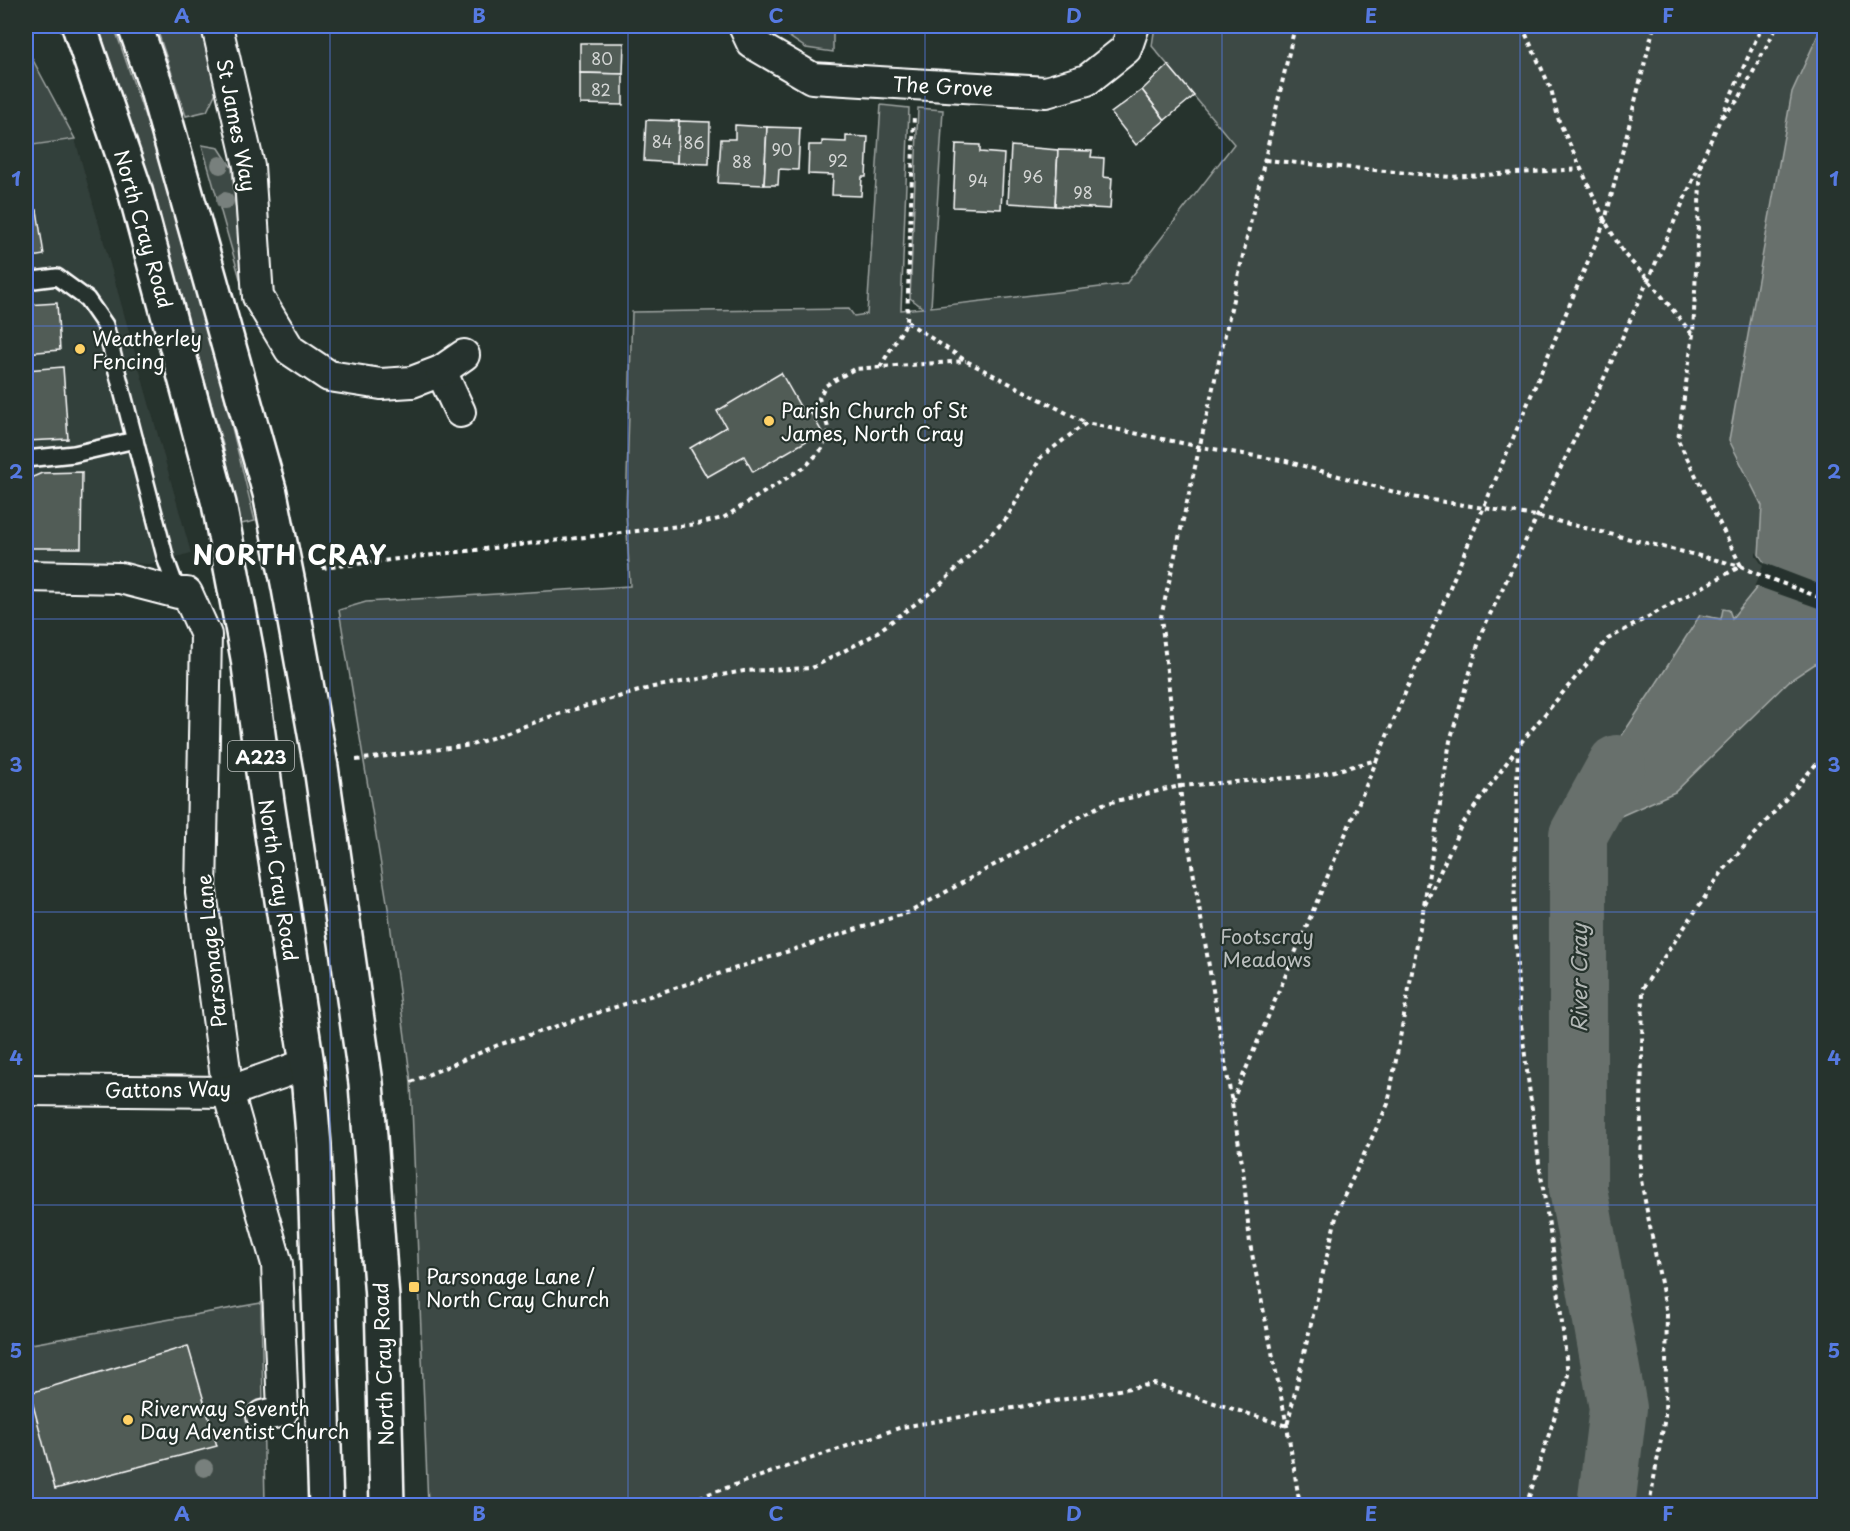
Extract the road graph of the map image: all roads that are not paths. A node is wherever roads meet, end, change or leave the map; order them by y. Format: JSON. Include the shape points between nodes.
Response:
{"nodes":[{"id":1,"x":79,"y":26,"type":"edge"},
{"id":2,"x":135,"y":26,"type":"edge"},
{"id":3,"x":217,"y":26,"type":"edge"},
{"id":4,"x":744,"y":26,"type":"edge"},
{"id":5,"x":1134,"y":26,"type":"edge"},
{"id":6,"x":26,"y":281,"type":"edge"},
{"id":7,"x":460,"y":412,"type":"dead end"},
{"id":8,"x":135,"y":440,"type":"junction"},
{"id":9,"x":26,"y":459,"type":"edge"},
{"id":10,"x":26,"y":576,"type":"edge"},
{"id":11,"x":178,"y":593,"type":"junction"},
{"id":12,"x":307,"y":1064,"type":"junction"},
{"id":13,"x":26,"y":1090,"type":"edge"},
{"id":14,"x":228,"y":1092,"type":"junction"},
{"id":15,"x":262,"y":1416,"type":"dead end"},
{"id":16,"x":326,"y":1506,"type":"edge"},
{"id":17,"x":387,"y":1506,"type":"edge"}],
"edges":[{"from":1,"to":12,"type":"main road","name":"North Cray Road","number":"A223","via":[[134,187],[219,504],[248,658]]},
{"from":2,"to":17,"type":"main road","name":"North Cray Road","number":"A223","via":[[158,94],[270,493],[321,767],[366,1083],[382,1298]]},
{"from":3,"to":7,"type":"street","name":"St James Way","via":[[249,166],[258,297],[290,350],[329,376],[381,384],[412,382],[453,363]]},
{"from":4,"to":5,"type":"street","name":"The Grove","via":[[752,43],[812,78],[1046,92],[1087,80],[1126,49]]},
{"from":6,"to":8,"type":"lane","via":[[57,277],[87,299],[105,325]]},
{"from":8,"to":9,"type":"lane","via":[[74,454]]},
{"from":8,"to":11,"type":"lane"},
{"from":10,"to":11,"type":"street","via":[[120,578]]},
{"from":11,"to":14,"type":"street","name":"Parsonage Lane","via":[[187,593],[206,635],[201,892]]},
{"from":12,"to":14,"type":"street","name":"Gattons Way"},
{"from":12,"to":16,"type":"main road","name":"North Cray Road","number":"A223","via":[[314,1144]]},
{"from":13,"to":14,"type":"street","name":"Gattons Way"},
{"from":14,"to":15,"type":"street","name":"Parsonage Lane","via":[[277,1264],[283,1411]]}]}
